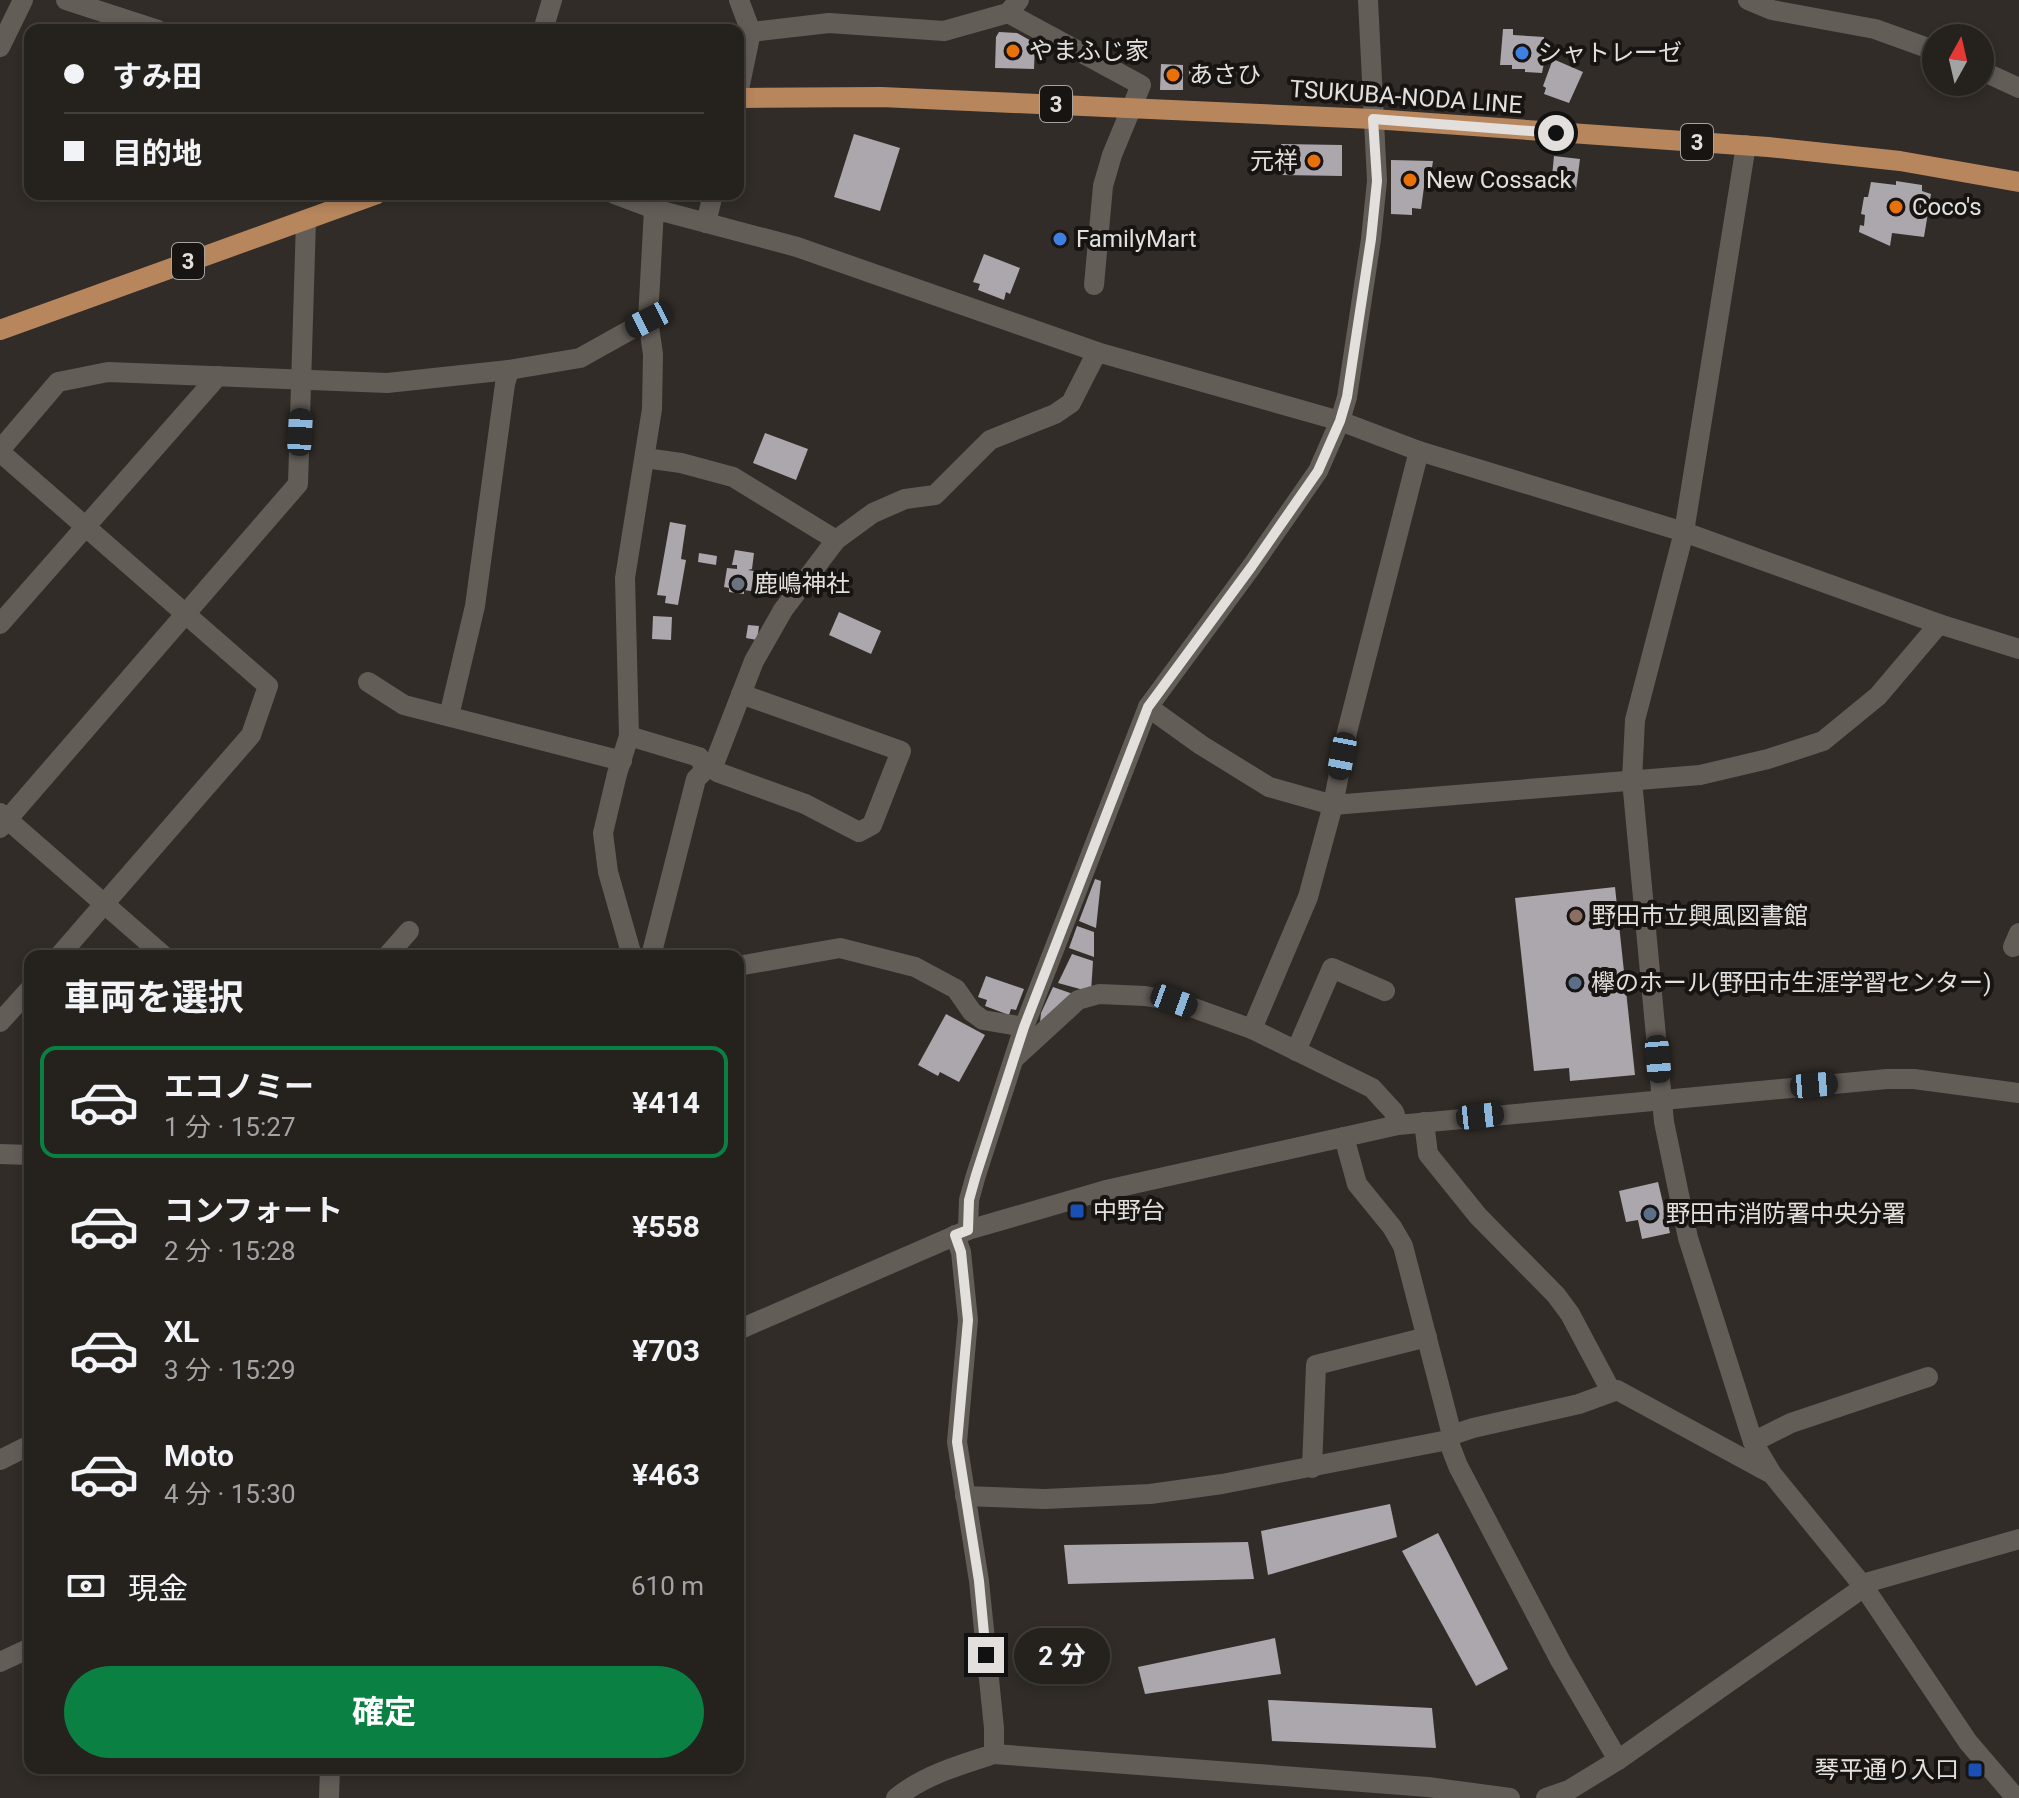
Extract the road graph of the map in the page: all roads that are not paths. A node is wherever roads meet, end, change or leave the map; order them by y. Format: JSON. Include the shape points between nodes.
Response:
{"nodes":[{"id":1,"x":23,"y":0,"type":"edge"},
{"id":2,"x":66,"y":0,"type":"edge"},
{"id":3,"x":552,"y":0,"type":"edge"},
{"id":4,"x":739,"y":0,"type":"edge"},
{"id":5,"x":1368,"y":0,"type":"edge"},
{"id":6,"x":1748,"y":0,"type":"edge"},
{"id":7,"x":1013,"y":7,"type":"edge"},
{"id":8,"x":140,"y":24,"type":"edge"},
{"id":9,"x":545,"y":24,"type":"edge"},
{"id":10,"x":751,"y":32,"type":"junction"},
{"id":11,"x":1922,"y":46,"type":"edge"},
{"id":12,"x":0,"y":47,"type":"edge"},
{"id":13,"x":744,"y":66,"type":"edge"},
{"id":14,"x":1994,"y":76,"type":"edge"},
{"id":15,"x":2019,"y":88,"type":"edge"},
{"id":16,"x":744,"y":96,"type":"edge"},
{"id":17,"x":1133,"y":109,"type":"junction"},
{"id":18,"x":1373,"y":119,"type":"junction"},
{"id":19,"x":1746,"y":145,"type":"junction"},
{"id":20,"x":2019,"y":182,"type":"edge"},
{"id":21,"x":361,"y":200,"type":"edge"},
{"id":22,"x":630,"y":200,"type":"edge"},
{"id":23,"x":712,"y":200,"type":"edge"},
{"id":24,"x":654,"y":209,"type":"junction"},
{"id":25,"x":306,"y":220,"type":"junction"},
{"id":26,"x":706,"y":223,"type":"junction"},
{"id":27,"x":1094,"y":285,"type":"dead end"},
{"id":28,"x":648,"y":320,"type":"junction"},
{"id":29,"x":0,"y":330,"type":"edge"},
{"id":30,"x":1097,"y":352,"type":"junction"},
{"id":31,"x":509,"y":370,"type":"junction"},
{"id":32,"x":218,"y":376,"type":"junction"},
{"id":33,"x":303,"y":380,"type":"junction"},
{"id":34,"x":1340,"y":421,"type":"junction"},
{"id":35,"x":0,"y":451,"type":"edge"},
{"id":36,"x":1419,"y":451,"type":"junction"},
{"id":37,"x":645,"y":458,"type":"junction"},
{"id":38,"x":86,"y":527,"type":"junction"},
{"id":39,"x":1684,"y":532,"type":"junction"},
{"id":40,"x":836,"y":540,"type":"junction"},
{"id":41,"x":186,"y":615,"type":"junction"},
{"id":42,"x":0,"y":624,"type":"edge"},
{"id":43,"x":1939,"y":624,"type":"junction"},
{"id":44,"x":2019,"y":649,"type":"edge"},
{"id":45,"x":368,"y":682,"type":"dead end"},
{"id":46,"x":741,"y":694,"type":"junction"},
{"id":47,"x":1148,"y":707,"type":"junction"},
{"id":48,"x":449,"y":716,"type":"junction"},
{"id":49,"x":629,"y":736,"type":"junction"},
{"id":50,"x":622,"y":761,"type":"junction"},
{"id":51,"x":708,"y":768,"type":"junction"},
{"id":52,"x":1632,"y":780,"type":"junction"},
{"id":53,"x":1333,"y":805,"type":"junction"},
{"id":54,"x":2,"y":820,"type":"edge"},
{"id":55,"x":104,"y":904,"type":"junction"},
{"id":56,"x":409,"y":931,"type":"dead end"},
{"id":57,"x":64,"y":950,"type":"edge"},
{"id":58,"x":157,"y":950,"type":"edge"},
{"id":59,"x":392,"y":950,"type":"edge"},
{"id":60,"x":647,"y":950,"type":"edge"},
{"id":61,"x":652,"y":950,"type":"edge"},
{"id":62,"x":744,"y":965,"type":"edge"},
{"id":63,"x":1385,"y":991,"type":"dead end"},
{"id":64,"x":24,"y":996,"type":"edge"},
{"id":65,"x":0,"y":1022,"type":"edge"},
{"id":66,"x":1024,"y":1027,"type":"junction"},
{"id":67,"x":1252,"y":1029,"type":"junction"},
{"id":68,"x":1296,"y":1051,"type":"junction"},
{"id":69,"x":1014,"y":1059,"type":"junction"},
{"id":70,"x":2019,"y":1093,"type":"edge"},
{"id":71,"x":1661,"y":1099,"type":"junction"},
{"id":72,"x":1424,"y":1122,"type":"junction"},
{"id":73,"x":1398,"y":1125,"type":"junction"},
{"id":74,"x":1344,"y":1137,"type":"junction"},
{"id":75,"x":0,"y":1154,"type":"edge"},
{"id":76,"x":24,"y":1155,"type":"edge"},
{"id":77,"x":962,"y":1233,"type":"junction"},
{"id":78,"x":744,"y":1327,"type":"edge"},
{"id":79,"x":1427,"y":1337,"type":"junction"},
{"id":80,"x":1928,"y":1377,"type":"dead end"},
{"id":81,"x":1611,"y":1391,"type":"junction"},
{"id":82,"x":1450,"y":1438,"type":"junction"},
{"id":83,"x":1753,"y":1442,"type":"junction"},
{"id":84,"x":24,"y":1448,"type":"edge"},
{"id":85,"x":0,"y":1460,"type":"edge"},
{"id":86,"x":1312,"y":1468,"type":"junction"},
{"id":87,"x":1772,"y":1474,"type":"junction"},
{"id":88,"x":965,"y":1496,"type":"junction"},
{"id":89,"x":2019,"y":1539,"type":"edge"},
{"id":90,"x":1863,"y":1586,"type":"junction"},
{"id":91,"x":24,"y":1651,"type":"edge"},
{"id":92,"x":0,"y":1662,"type":"edge"},
{"id":93,"x":994,"y":1754,"type":"junction"},
{"id":94,"x":1618,"y":1760,"type":"junction"},
{"id":95,"x":330,"y":1774,"type":"edge"},
{"id":96,"x":329,"y":1798,"type":"edge"},
{"id":97,"x":896,"y":1798,"type":"edge"},
{"id":98,"x":1510,"y":1798,"type":"edge"},
{"id":99,"x":1546,"y":1798,"type":"edge"},
{"id":100,"x":2016,"y":1798,"type":"edge"}],
"edges":[{"from":1,"to":12,"type":"street"},
{"from":2,"to":8,"type":"street"},
{"from":3,"to":9,"type":"street"},
{"from":4,"to":10,"type":"street"},
{"from":5,"to":18,"type":"street"},
{"from":6,"to":11,"type":"street","via":[[1772,10],[1875,29]]},
{"from":7,"to":10,"type":"street","via":[[944,31],[829,23]]},
{"from":7,"to":17,"type":"street","via":[[1141,85]]},
{"from":10,"to":13,"type":"street"},
{"from":14,"to":15,"type":"street"},
{"from":16,"to":17,"type":"main road","name":"TSUKUBA-NODA LINE","number":"3"},
{"from":17,"to":18,"type":"main road","name":"TSUKUBA-NODA LINE","number":"3"},
{"from":17,"to":27,"type":"street","via":[[1103,186]]},
{"from":18,"to":19,"type":"main road","name":"TSUKUBA-NODA LINE","number":"3"},
{"from":18,"to":34,"type":"street","via":[[1377,181],[1371,239]]},
{"from":19,"to":20,"type":"main road","name":"TSUKUBA-NODA LINE","number":"3","via":[[1900,161]]},
{"from":19,"to":39,"type":"street"},
{"from":21,"to":25,"type":"main road","number":"3"},
{"from":22,"to":24,"type":"street"},
{"from":23,"to":26,"type":"street"},
{"from":24,"to":26,"type":"street"},
{"from":24,"to":28,"type":"street"},
{"from":25,"to":29,"type":"main road","number":"3"},
{"from":25,"to":33,"type":"street"},
{"from":26,"to":30,"type":"street","via":[[797,247]]},
{"from":28,"to":31,"type":"street","via":[[580,358]]},
{"from":28,"to":37,"type":"street","via":[[652,409]]},
{"from":30,"to":34,"type":"street"},
{"from":30,"to":40,"type":"street","via":[[1071,403],[990,440],[935,495],[905,499],[873,513]]},
{"from":31,"to":33,"type":"street","via":[[387,383]]},
{"from":31,"to":48,"type":"street","via":[[475,606]]},
{"from":32,"to":33,"type":"street"},
{"from":32,"to":35,"type":"street","via":[[108,372],[58,382]]},
{"from":32,"to":38,"type":"street"},
{"from":33,"to":41,"type":"street","via":[[298,484]]},
{"from":34,"to":36,"type":"street"},
{"from":34,"to":47,"type":"street","via":[[1318,471]]},
{"from":35,"to":38,"type":"street"},
{"from":36,"to":39,"type":"street"},
{"from":36,"to":53,"type":"street"},
{"from":37,"to":40,"type":"street","via":[[733,477]]},
{"from":37,"to":49,"type":"street","via":[[625,578]]},
{"from":38,"to":41,"type":"street"},
{"from":38,"to":42,"type":"street"},
{"from":39,"to":43,"type":"street"},
{"from":39,"to":52,"type":"street","via":[[1635,720]]},
{"from":40,"to":46,"type":"street","via":[[783,610]]},
{"from":41,"to":54,"type":"street"},
{"from":41,"to":55,"type":"street","via":[[268,686],[251,735]]},
{"from":43,"to":44,"type":"street"},
{"from":43,"to":52,"type":"street","via":[[1878,696],[1823,741],[1700,775]]},
{"from":45,"to":48,"type":"street","via":[[404,705]]},
{"from":46,"to":51,"type":"street"},
{"from":46,"to":51,"type":"street","via":[[901,751],[872,825],[859,832],[805,804]]},
{"from":47,"to":53,"type":"street","via":[[1269,787]]},
{"from":47,"to":66,"type":"street"},
{"from":48,"to":50,"type":"street"},
{"from":49,"to":50,"type":"street"},
{"from":49,"to":51,"type":"street","via":[[699,757]]},
{"from":50,"to":60,"type":"street","via":[[603,833],[604,855],[617,909]]},
{"from":51,"to":61,"type":"street","via":[[696,779]]},
{"from":52,"to":53,"type":"street"},
{"from":52,"to":71,"type":"street"},
{"from":53,"to":67,"type":"street","via":[[1308,897]]},
{"from":54,"to":55,"type":"street"},
{"from":55,"to":57,"type":"street"},
{"from":55,"to":58,"type":"street"},
{"from":56,"to":59,"type":"street"},
{"from":62,"to":66,"type":"street","via":[[840,948],[915,967],[956,989],[983,1020]]},
{"from":63,"to":68,"type":"street","via":[[1332,968]]},
{"from":64,"to":65,"type":"street"},
{"from":66,"to":69,"type":"street"},
{"from":67,"to":68,"type":"street"},
{"from":67,"to":69,"type":"street","via":[[1174,1001],[1099,994],[1078,1000]]},
{"from":68,"to":73,"type":"street","via":[[1372,1088],[1394,1112]]},
{"from":69,"to":77,"type":"street"},
{"from":70,"to":71,"type":"street","via":[[1887,1079]]},
{"from":71,"to":72,"type":"street"},
{"from":71,"to":83,"type":"street","via":[[1688,1238]]},
{"from":72,"to":73,"type":"street"},
{"from":72,"to":81,"type":"street","via":[[1428,1154],[1447,1182],[1556,1295]]},
{"from":73,"to":74,"type":"street"},
{"from":74,"to":77,"type":"street","via":[[1106,1190]]},
{"from":74,"to":79,"type":"street","via":[[1357,1184],[1403,1246]]},
{"from":75,"to":76,"type":"street"},
{"from":77,"to":78,"type":"street"},
{"from":77,"to":88,"type":"street","via":[[968,1320],[957,1442]]},
{"from":79,"to":82,"type":"street"},
{"from":79,"to":86,"type":"street","via":[[1316,1365]]},
{"from":80,"to":83,"type":"street","via":[[1791,1423]]},
{"from":81,"to":82,"type":"street"},
{"from":81,"to":87,"type":"street"},
{"from":82,"to":86,"type":"street"},
{"from":82,"to":94,"type":"street","via":[[1458,1466]]},
{"from":83,"to":87,"type":"street"},
{"from":84,"to":85,"type":"street"},
{"from":86,"to":88,"type":"street","via":[[1150,1494]]},
{"from":87,"to":90,"type":"street"},
{"from":88,"to":93,"type":"street","via":[[979,1581]]},
{"from":89,"to":90,"type":"street"},
{"from":90,"to":94,"type":"street"},
{"from":90,"to":100,"type":"street","via":[[1968,1742]]},
{"from":91,"to":92,"type":"street"},
{"from":93,"to":97,"type":"street","via":[[952,1768]]},
{"from":93,"to":98,"type":"street"},
{"from":94,"to":99,"type":"street"},
{"from":95,"to":96,"type":"street"}]}
